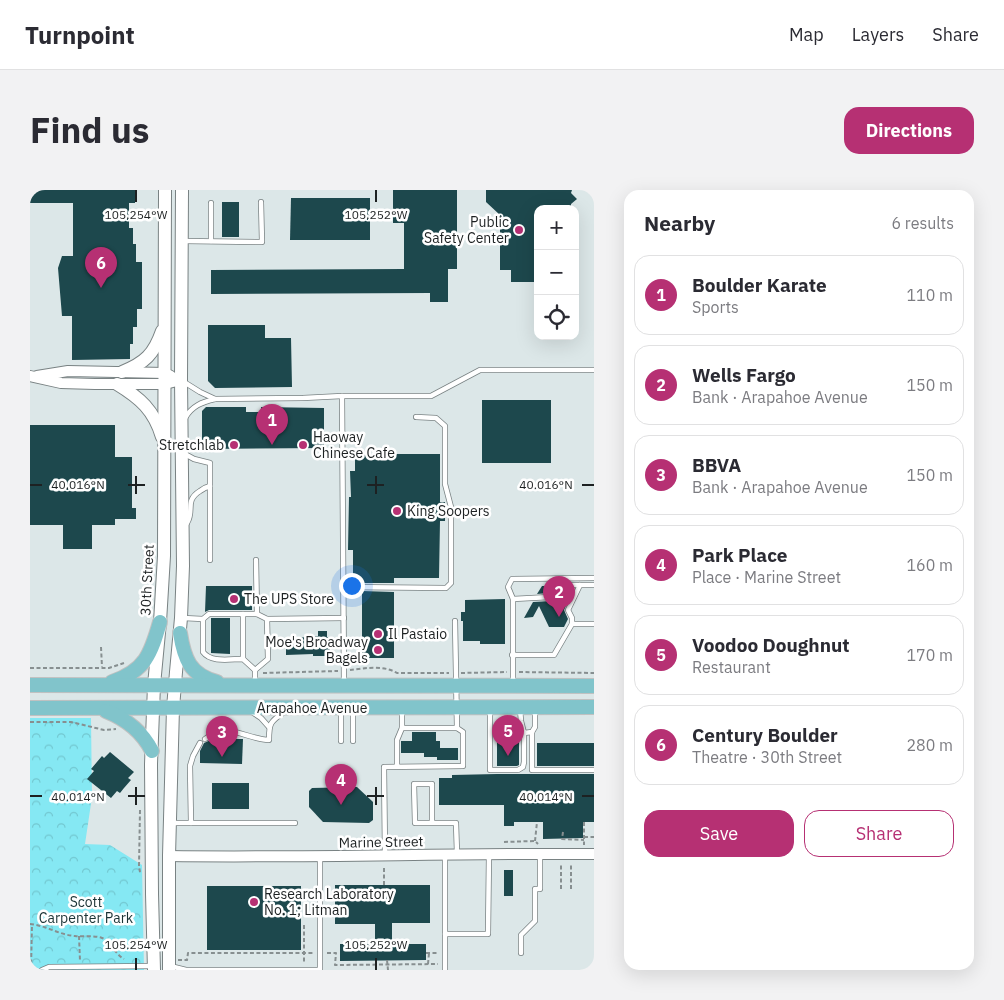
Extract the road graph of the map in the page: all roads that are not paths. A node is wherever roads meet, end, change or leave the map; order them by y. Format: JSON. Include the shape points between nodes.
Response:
{"nodes":[{"id":1,"x":165,"y":190,"type":"edge"},
{"id":2,"x":182,"y":190,"type":"edge"},
{"id":3,"x":261,"y":202,"type":"dead end"},
{"id":4,"x":211,"y":203,"type":"dead end"},
{"id":5,"x":182,"y":241,"type":"junction"},
{"id":6,"x":211,"y":241,"type":"junction"},
{"id":7,"x":165,"y":324,"type":"junction"},
{"id":8,"x":594,"y":370,"type":"edge"},
{"id":9,"x":122,"y":372,"type":"junction"},
{"id":10,"x":30,"y":377,"type":"edge"},
{"id":11,"x":165,"y":378,"type":"junction"},
{"id":12,"x":181,"y":380,"type":"junction"},
{"id":13,"x":116,"y":384,"type":"junction"},
{"id":14,"x":342,"y":396,"type":"junction"},
{"id":15,"x":215,"y":399,"type":"junction"},
{"id":16,"x":416,"y":417,"type":"dead end"},
{"id":17,"x":182,"y":423,"type":"junction"},
{"id":18,"x":164,"y":448,"type":"junction"},
{"id":19,"x":182,"y":452,"type":"junction"},
{"id":20,"x":210,"y":486,"type":"junction"},
{"id":21,"x":183,"y":528,"type":"junction"},
{"id":22,"x":210,"y":560,"type":"dead end"},
{"id":23,"x":256,"y":560,"type":"dead end"},
{"id":24,"x":594,"y":578,"type":"edge"},
{"id":25,"x":580,"y":585,"type":"junction"},
{"id":26,"x":594,"y":585,"type":"edge"},
{"id":27,"x":344,"y":587,"type":"junction"},
{"id":28,"x":513,"y":599,"type":"junction"},
{"id":29,"x":243,"y":614,"type":"junction"},
{"id":30,"x":257,"y":614,"type":"junction"},
{"id":31,"x":181,"y":618,"type":"junction"},
{"id":32,"x":344,"y":618,"type":"junction"},
{"id":33,"x":203,"y":619,"type":"junction"},
{"id":34,"x":268,"y":619,"type":"junction"},
{"id":35,"x":455,"y":621,"type":"dead end"},
{"id":36,"x":160,"y":622,"type":"junction"},
{"id":37,"x":572,"y":624,"type":"junction"},
{"id":38,"x":594,"y":624,"type":"edge"},
{"id":39,"x":180,"y":633,"type":"junction"},
{"id":40,"x":512,"y":655,"type":"junction"},
{"id":41,"x":243,"y":659,"type":"junction"},
{"id":42,"x":255,"y":676,"type":"junction"},
{"id":43,"x":455,"y":679,"type":"junction"},
{"id":44,"x":513,"y":679,"type":"junction"},
{"id":45,"x":30,"y":685,"type":"edge"},
{"id":46,"x":97,"y":685,"type":"junction"},
{"id":47,"x":154,"y":685,"type":"junction"},
{"id":48,"x":175,"y":685,"type":"junction"},
{"id":49,"x":225,"y":685,"type":"junction"},
{"id":50,"x":344,"y":685,"type":"junction"},
{"id":51,"x":594,"y":686,"type":"edge"},
{"id":52,"x":456,"y":707,"type":"junction"},
{"id":53,"x":535,"y":707,"type":"junction"},
{"id":54,"x":30,"y":708,"type":"edge"},
{"id":55,"x":98,"y":708,"type":"junction"},
{"id":56,"x":153,"y":708,"type":"junction"},
{"id":57,"x":174,"y":708,"type":"junction"},
{"id":58,"x":246,"y":708,"type":"junction"},
{"id":59,"x":289,"y":708,"type":"junction"},
{"id":60,"x":347,"y":708,"type":"junction"},
{"id":61,"x":402,"y":708,"type":"junction"},
{"id":62,"x":490,"y":708,"type":"junction"},
{"id":63,"x":520,"y":708,"type":"junction"},
{"id":64,"x":594,"y":708,"type":"edge"},
{"id":65,"x":269,"y":727,"type":"junction"},
{"id":66,"x":402,"y":728,"type":"junction"},
{"id":67,"x":457,"y":728,"type":"junction"},
{"id":68,"x":532,"y":732,"type":"junction"},
{"id":69,"x":524,"y":733,"type":"junction"},
{"id":70,"x":341,"y":740,"type":"dead end"},
{"id":71,"x":353,"y":740,"type":"dead end"},
{"id":72,"x":152,"y":751,"type":"junction"},
{"id":73,"x":397,"y":767,"type":"junction"},
{"id":74,"x":594,"y":770,"type":"edge"},
{"id":75,"x":171,"y":823,"type":"junction"},
{"id":76,"x":191,"y":823,"type":"junction"},
{"id":77,"x":295,"y":823,"type":"dead end"},
{"id":78,"x":432,"y":823,"type":"junction"},
{"id":79,"x":540,"y":850,"type":"junction"},
{"id":80,"x":488,"y":854,"type":"junction"},
{"id":81,"x":594,"y":854,"type":"edge"},
{"id":82,"x":445,"y":855,"type":"junction"},
{"id":83,"x":457,"y":855,"type":"junction"},
{"id":84,"x":169,"y":856,"type":"junction"},
{"id":85,"x":385,"y":856,"type":"junction"},
{"id":86,"x":320,"y":857,"type":"junction"},
{"id":87,"x":445,"y":934,"type":"junction"},
{"id":88,"x":522,"y":953,"type":"dead end"},
{"id":89,"x":154,"y":968,"type":"edge"},
{"id":90,"x":169,"y":968,"type":"edge"},
{"id":91,"x":304,"y":969,"type":"edge"},
{"id":92,"x":42,"y":970,"type":"edge"},
{"id":93,"x":445,"y":970,"type":"edge"}],
"edges":[{"from":1,"to":7,"type":"main road","name":"30th Street"},
{"from":2,"to":5,"type":"main road"},
{"from":3,"to":6,"type":"lane","via":[[262,242]]},
{"from":4,"to":6,"type":"lane"},
{"from":5,"to":6,"type":"lane"},
{"from":5,"to":12,"type":"main road"},
{"from":7,"to":9,"type":"main road","via":[[147,359]]},
{"from":7,"to":11,"type":"main road","name":"30th Street"},
{"from":8,"to":14,"type":"lane","via":[[480,370],[431,396]]},
{"from":9,"to":10,"type":"street","via":[[68,371]]},
{"from":9,"to":11,"type":"street"},
{"from":10,"to":13,"type":"street","via":[[62,383]]},
{"from":11,"to":12,"type":"street"},
{"from":11,"to":13,"type":"street"},
{"from":11,"to":18,"type":"main road","name":"30th Street"},
{"from":12,"to":15,"type":"lane"},
{"from":12,"to":17,"type":"main road"},
{"from":13,"to":18,"type":"main road","via":[[149,409],[159,428]]},
{"from":14,"to":15,"type":"lane"},
{"from":14,"to":27,"type":"lane"},
{"from":15,"to":17,"type":"lane","via":[[192,409]]},
{"from":16,"to":27,"type":"lane","via":[[436,418],[445,426],[445,484],[451,507],[451,583],[446,588]]},
{"from":17,"to":19,"type":"main road"},
{"from":18,"to":36,"type":"main road","name":"30th Street"},
{"from":19,"to":20,"type":"lane","via":[[210,463]]},
{"from":19,"to":21,"type":"main road"},
{"from":20,"to":21,"type":"lane","via":[[191,499],[190,518]]},
{"from":20,"to":22,"type":"lane"},
{"from":21,"to":31,"type":"main road"},
{"from":23,"to":30,"type":"lane"},
{"from":24,"to":28,"type":"lane","via":[[512,579],[508,587]]},
{"from":25,"to":26,"type":"lane"},
{"from":25,"to":28,"type":"lane","via":[[557,585],[550,597]]},
{"from":25,"to":37,"type":"lane","via":[[568,610]]},
{"from":27,"to":32,"type":"lane"},
{"from":28,"to":40,"type":"lane"},
{"from":29,"to":30,"type":"lane"},
{"from":29,"to":33,"type":"lane","via":[[209,614]]},
{"from":29,"to":41,"type":"lane"},
{"from":30,"to":34,"type":"lane"},
{"from":31,"to":33,"type":"lane"},
{"from":31,"to":39,"type":"main road"},
{"from":32,"to":34,"type":"lane"},
{"from":32,"to":50,"type":"lane"},
{"from":33,"to":41,"type":"lane","via":[[203,652],[206,656],[211,659]]},
{"from":34,"to":42,"type":"lane","via":[[268,659]]},
{"from":35,"to":43,"type":"lane"},
{"from":36,"to":46,"type":"main road","via":[[150,653],[140,666],[125,677]]},
{"from":36,"to":47,"type":"main road","name":"30th Street"},
{"from":37,"to":38,"type":"lane"},
{"from":37,"to":40,"type":"lane","via":[[554,655]]},
{"from":39,"to":48,"type":"main road"},
{"from":39,"to":49,"type":"main road","via":[[184,653],[192,669],[208,680]]},
{"from":40,"to":44,"type":"lane"},
{"from":41,"to":42,"type":"lane"},
{"from":42,"to":49,"type":"main road","name":"Arapahoe Avenue"},
{"from":42,"to":50,"type":"main road","name":"Arapahoe Avenue"},
{"from":43,"to":44,"type":"main road","name":"Arapahoe Avenue"},
{"from":43,"to":50,"type":"main road","name":"Arapahoe Avenue"},
{"from":43,"to":52,"type":"lane"},
{"from":44,"to":51,"type":"main road","name":"Arapahoe Avenue"},
{"from":45,"to":46,"type":"main road","name":"Arapahoe Avenue"},
{"from":46,"to":47,"type":"main road","name":"Arapahoe Avenue"},
{"from":47,"to":48,"type":"main road","name":"Arapahoe Avenue"},
{"from":47,"to":56,"type":"main road","name":"30th Street"},
{"from":48,"to":49,"type":"main road","name":"Arapahoe Avenue"},
{"from":48,"to":57,"type":"main road"},
{"from":52,"to":61,"type":"main road","name":"Arapahoe Avenue"},
{"from":52,"to":62,"type":"main road","name":"Arapahoe Avenue"},
{"from":52,"to":67,"type":"lane"},
{"from":53,"to":63,"type":"main road","name":"Arapahoe Avenue"},
{"from":53,"to":64,"type":"main road","name":"Arapahoe Avenue"},
{"from":53,"to":68,"type":"lane"},
{"from":54,"to":55,"type":"main road","name":"Arapahoe Avenue"},
{"from":55,"to":56,"type":"main road","name":"Arapahoe Avenue"},
{"from":55,"to":72,"type":"main road","via":[[129,723]]},
{"from":56,"to":57,"type":"main road","name":"Arapahoe Avenue"},
{"from":56,"to":72,"type":"main road","name":"30th Street"},
{"from":57,"to":58,"type":"main road","name":"Arapahoe Avenue"},
{"from":57,"to":75,"type":"main road"},
{"from":58,"to":59,"type":"main road","name":"Arapahoe Avenue"},
{"from":58,"to":65,"type":"lane"},
{"from":59,"to":60,"type":"main road","name":"Arapahoe Avenue"},
{"from":59,"to":65,"type":"lane"},
{"from":60,"to":61,"type":"main road","name":"Arapahoe Avenue"},
{"from":60,"to":70,"type":"lane"},
{"from":60,"to":71,"type":"lane"},
{"from":61,"to":66,"type":"lane"},
{"from":62,"to":63,"type":"main road","name":"Arapahoe Avenue"},
{"from":62,"to":69,"type":"lane","via":[[490,770],[518,770],[523,767]]},
{"from":63,"to":69,"type":"lane"},
{"from":65,"to":76,"type":"lane","via":[[269,740],[225,731],[216,732],[203,741],[191,762]]},
{"from":66,"to":67,"type":"lane"},
{"from":66,"to":73,"type":"lane","via":[[397,740]]},
{"from":67,"to":73,"type":"lane","via":[[463,732],[463,766]]},
{"from":68,"to":69,"type":"lane"},
{"from":68,"to":74,"type":"lane","via":[[532,770]]},
{"from":72,"to":89,"type":"main road","name":"30th Street"},
{"from":73,"to":85,"type":"lane","via":[[384,767]]},
{"from":75,"to":76,"type":"lane"},
{"from":75,"to":84,"type":"main road"},
{"from":76,"to":77,"type":"lane"},
{"from":78,"to":78,"type":"lane","via":[[415,823],[414,784],[432,784]]},
{"from":78,"to":83,"type":"lane","via":[[456,823]]},
{"from":79,"to":80,"type":"street","name":"Marine Street"},
{"from":79,"to":81,"type":"street","name":"Marine Street"},
{"from":79,"to":88,"type":"lane","via":[[540,889],[535,889],[535,920],[521,935]]},
{"from":80,"to":83,"type":"street","name":"Marine Street"},
{"from":80,"to":87,"type":"lane","via":[[488,934]]},
{"from":82,"to":83,"type":"street","name":"Marine Street"},
{"from":82,"to":85,"type":"street","name":"Marine Street"},
{"from":82,"to":87,"type":"lane"},
{"from":84,"to":86,"type":"street","name":"Marine Street"},
{"from":84,"to":90,"type":"main road"},
{"from":85,"to":86,"type":"street","name":"Marine Street"},
{"from":86,"to":91,"type":"lane","via":[[320,970]]},
{"from":87,"to":93,"type":"lane"},
{"from":89,"to":90,"type":"main road"},
{"from":89,"to":92,"type":"lane","via":[[49,967]]},
{"from":90,"to":91,"type":"lane"}]}
